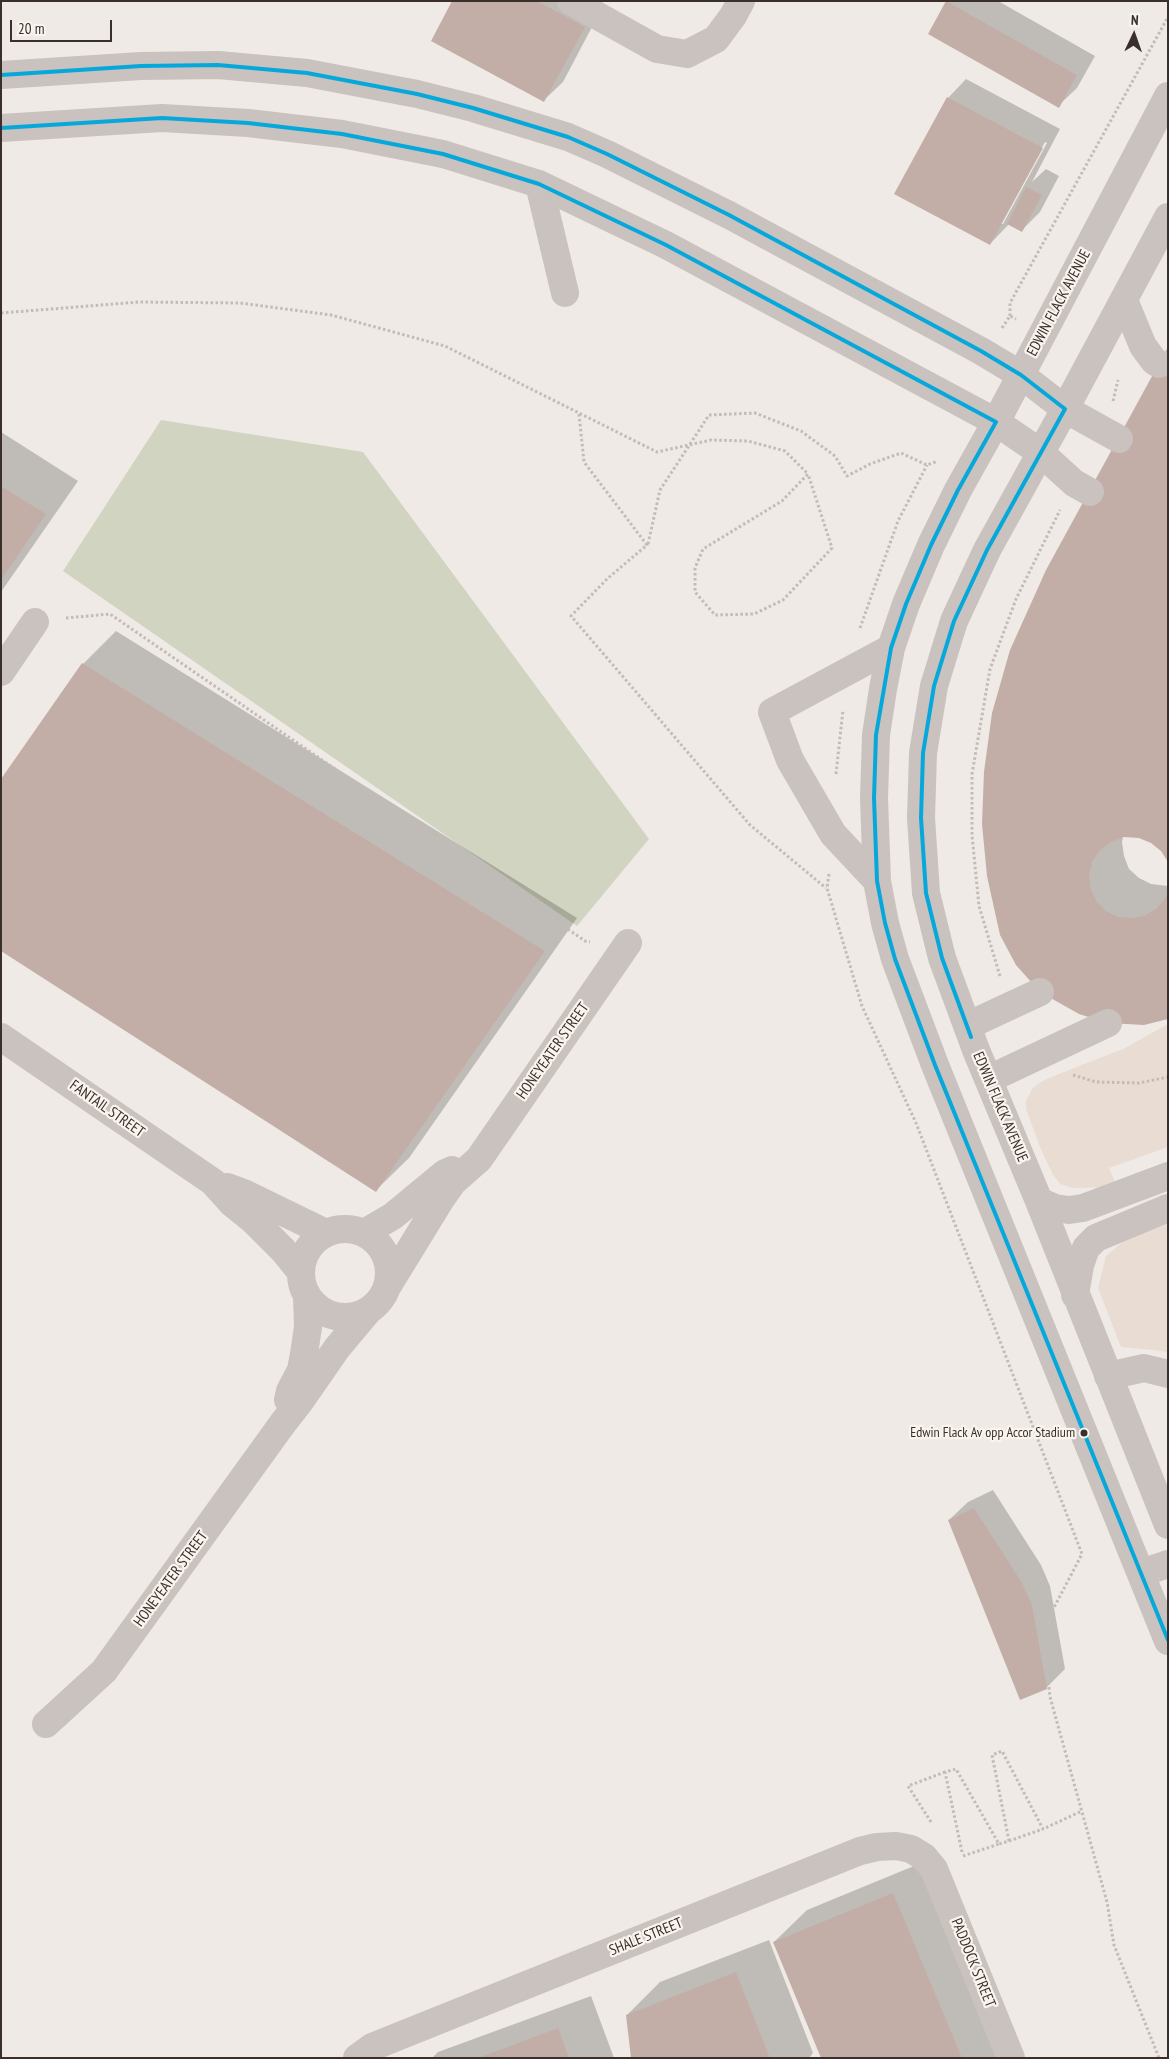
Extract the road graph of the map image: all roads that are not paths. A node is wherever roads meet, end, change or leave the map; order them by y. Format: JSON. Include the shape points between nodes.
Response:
{"nodes":[{"id":1,"x":571,"y":1,"type":"edge"},
{"id":2,"x":741,"y":1,"type":"edge"},
{"id":3,"x":1,"y":75,"type":"edge"},
{"id":4,"x":1168,"y":96,"type":"edge"},
{"id":5,"x":1,"y":128,"type":"edge"},
{"id":6,"x":539,"y":184,"type":"junction"},
{"id":7,"x":1168,"y":217,"type":"edge"},
{"id":8,"x":565,"y":293,"type":"dead end"},
{"id":9,"x":1124,"y":300,"type":"junction"},
{"id":10,"x":1151,"y":355,"type":"road end"},
{"id":11,"x":1021,"y":375,"type":"junction"},
{"id":12,"x":1066,"y":409,"type":"junction"},
{"id":13,"x":996,"y":422,"type":"junction"},
{"id":14,"x":1110,"y":434,"type":"road end"},
{"id":15,"x":1041,"y":453,"type":"junction"},
{"id":16,"x":1082,"y":487,"type":"road end"},
{"id":17,"x":35,"y":622,"type":"road end"},
{"id":18,"x":892,"y":648,"type":"junction"},
{"id":19,"x":1,"y":672,"type":"edge"},
{"id":20,"x":877,"y":881,"type":"junction"},
{"id":21,"x":628,"y":943,"type":"road end"},
{"id":22,"x":1040,"y":992,"type":"dead end"},
{"id":23,"x":1108,"y":1023,"type":"dead end"},
{"id":24,"x":1,"y":1037,"type":"edge"},
{"id":25,"x":971,"y":1038,"type":"junction"},
{"id":26,"x":935,"y":1065,"type":"junction"},
{"id":27,"x":989,"y":1080,"type":"junction"},
{"id":28,"x":479,"y":1159,"type":"junction"},
{"id":29,"x":1168,"y":1176,"type":"edge"},
{"id":30,"x":213,"y":1182,"type":"junction"},
{"id":31,"x":1039,"y":1201,"type":"junction"},
{"id":32,"x":1168,"y":1208,"type":"edge"},
{"id":33,"x":326,"y":1232,"type":"junction"},
{"id":34,"x":364,"y":1233,"type":"junction"},
{"id":35,"x":300,"y":1271,"type":"junction"},
{"id":36,"x":387,"y":1287,"type":"junction"},
{"id":37,"x":1075,"y":1294,"type":"junction"},
{"id":38,"x":307,"y":1297,"type":"junction"},
{"id":39,"x":368,"y":1311,"type":"junction"},
{"id":40,"x":1168,"y":1374,"type":"edge"},
{"id":41,"x":1108,"y":1376,"type":"junction"},
{"id":42,"x":283,"y":1423,"type":"junction"},
{"id":43,"x":1168,"y":1525,"type":"edge"},
{"id":44,"x":1168,"y":1564,"type":"edge"},
{"id":45,"x":1141,"y":1573,"type":"junction"},
{"id":46,"x":1168,"y":1641,"type":"edge"},
{"id":47,"x":46,"y":1724,"type":"dead end"},
{"id":48,"x":934,"y":1869,"type":"joint"},
{"id":49,"x":357,"y":2058,"type":"edge"},
{"id":50,"x":1011,"y":2058,"type":"edge"}],
"edges":[{"from":1,"to":2,"type":"street","via":[[657,49],[687,54],[716,39]]},
{"from":3,"to":11,"type":"street","via":[[141,66],[218,65],[307,73],[473,108],[568,137],[607,154],[729,215]]},
{"from":4,"to":11,"type":"street","name":"EDWIN FLACK AVENUE"},
{"from":5,"to":6,"type":"street","via":[[162,118],[248,122],[342,134],[443,154]]},
{"from":6,"to":8,"type":"street"},
{"from":6,"to":13,"type":"street","via":[[666,245]]},
{"from":7,"to":9,"type":"street","name":"EDWIN FLACK AVENUE"},
{"from":9,"to":10,"type":"street"},
{"from":9,"to":12,"type":"street","name":"EDWIN FLACK AVENUE"},
{"from":11,"to":12,"type":"street"},
{"from":11,"to":13,"type":"street","name":"EDWIN FLACK AVENUE"},
{"from":12,"to":14,"type":"street"},
{"from":12,"to":15,"type":"street","name":"EDWIN FLACK AVENUE"},
{"from":13,"to":15,"type":"street"},
{"from":13,"to":18,"type":"street","name":"EDWIN FLACK AVENUE","via":[[930,545]]},
{"from":15,"to":16,"type":"street"},
{"from":15,"to":25,"type":"street","name":"EDWIN FLACK AVENUE","via":[[987,550],[954,621],[934,686],[923,753],[921,818],[926,893],[942,958]]},
{"from":17,"to":19,"type":"street"},
{"from":18,"to":20,"type":"street","name":"EDWIN FLACK AVENUE","via":[[876,735]]},
{"from":18,"to":20,"type":"street","via":[[772,712],[790,760],[833,834]]},
{"from":20,"to":26,"type":"street","name":"EDWIN FLACK AVENUE","via":[[895,959]]},
{"from":21,"to":28,"type":"street","name":"HONEYEATER STREET"},
{"from":22,"to":25,"type":"street","via":[[1010,1006]]},
{"from":23,"to":27,"type":"street"},
{"from":24,"to":30,"type":"street","name":"FANTAIL STREET"},
{"from":25,"to":26,"type":"street"},
{"from":25,"to":27,"type":"street","name":"EDWIN FLACK AVENUE"},
{"from":26,"to":45,"type":"street","name":"EDWIN FLACK AVENUE"},
{"from":27,"to":31,"type":"street","name":"EDWIN FLACK AVENUE"},
{"from":28,"to":34,"type":"street","via":[[445,1173],[392,1216]]},
{"from":28,"to":36,"type":"street","name":"HONEYEATER STREET","via":[[441,1199]]},
{"from":29,"to":31,"type":"street","via":[[1083,1208],[1055,1208]]},
{"from":30,"to":33,"type":"street","name":"FANTAIL STREET"},
{"from":30,"to":35,"type":"street","name":"FANTAIL STREET","via":[[283,1250]]},
{"from":31,"to":37,"type":"street","name":"EDWIN FLACK AVENUE"},
{"from":32,"to":37,"type":"street","via":[[1096,1238],[1086,1248]]},
{"from":33,"to":34,"type":"street","via":[[345,1228]]},
{"from":33,"to":35,"type":"street","via":[[308,1248]]},
{"from":34,"to":36,"type":"street","via":[[383,1250],[388,1262]]},
{"from":35,"to":38,"type":"street"},
{"from":36,"to":39,"type":"street","via":[[380,1301]]},
{"from":37,"to":41,"type":"street","name":"EDWIN FLACK AVENUE"},
{"from":38,"to":39,"type":"street","via":[[316,1307],[341,1317]]},
{"from":38,"to":42,"type":"street","name":"HONEYEATER STREET","via":[[308,1328],[301,1370],[290,1391]]},
{"from":39,"to":42,"type":"street","name":"HONEYEATER STREET"},
{"from":40,"to":41,"type":"street","via":[[1144,1368]]},
{"from":41,"to":43,"type":"street","name":"EDWIN FLACK AVENUE"},
{"from":42,"to":47,"type":"street","name":"HONEYEATER STREET","via":[[104,1672]]},
{"from":44,"to":45,"type":"street"},
{"from":45,"to":46,"type":"street","name":"EDWIN FLACK AVENUE"},
{"from":48,"to":49,"type":"street","name":"SHALE STREET","via":[[911,1849],[896,1846],[860,1851],[372,2047]]},
{"from":48,"to":50,"type":"street","name":"PADDOCK STREET"}]}
